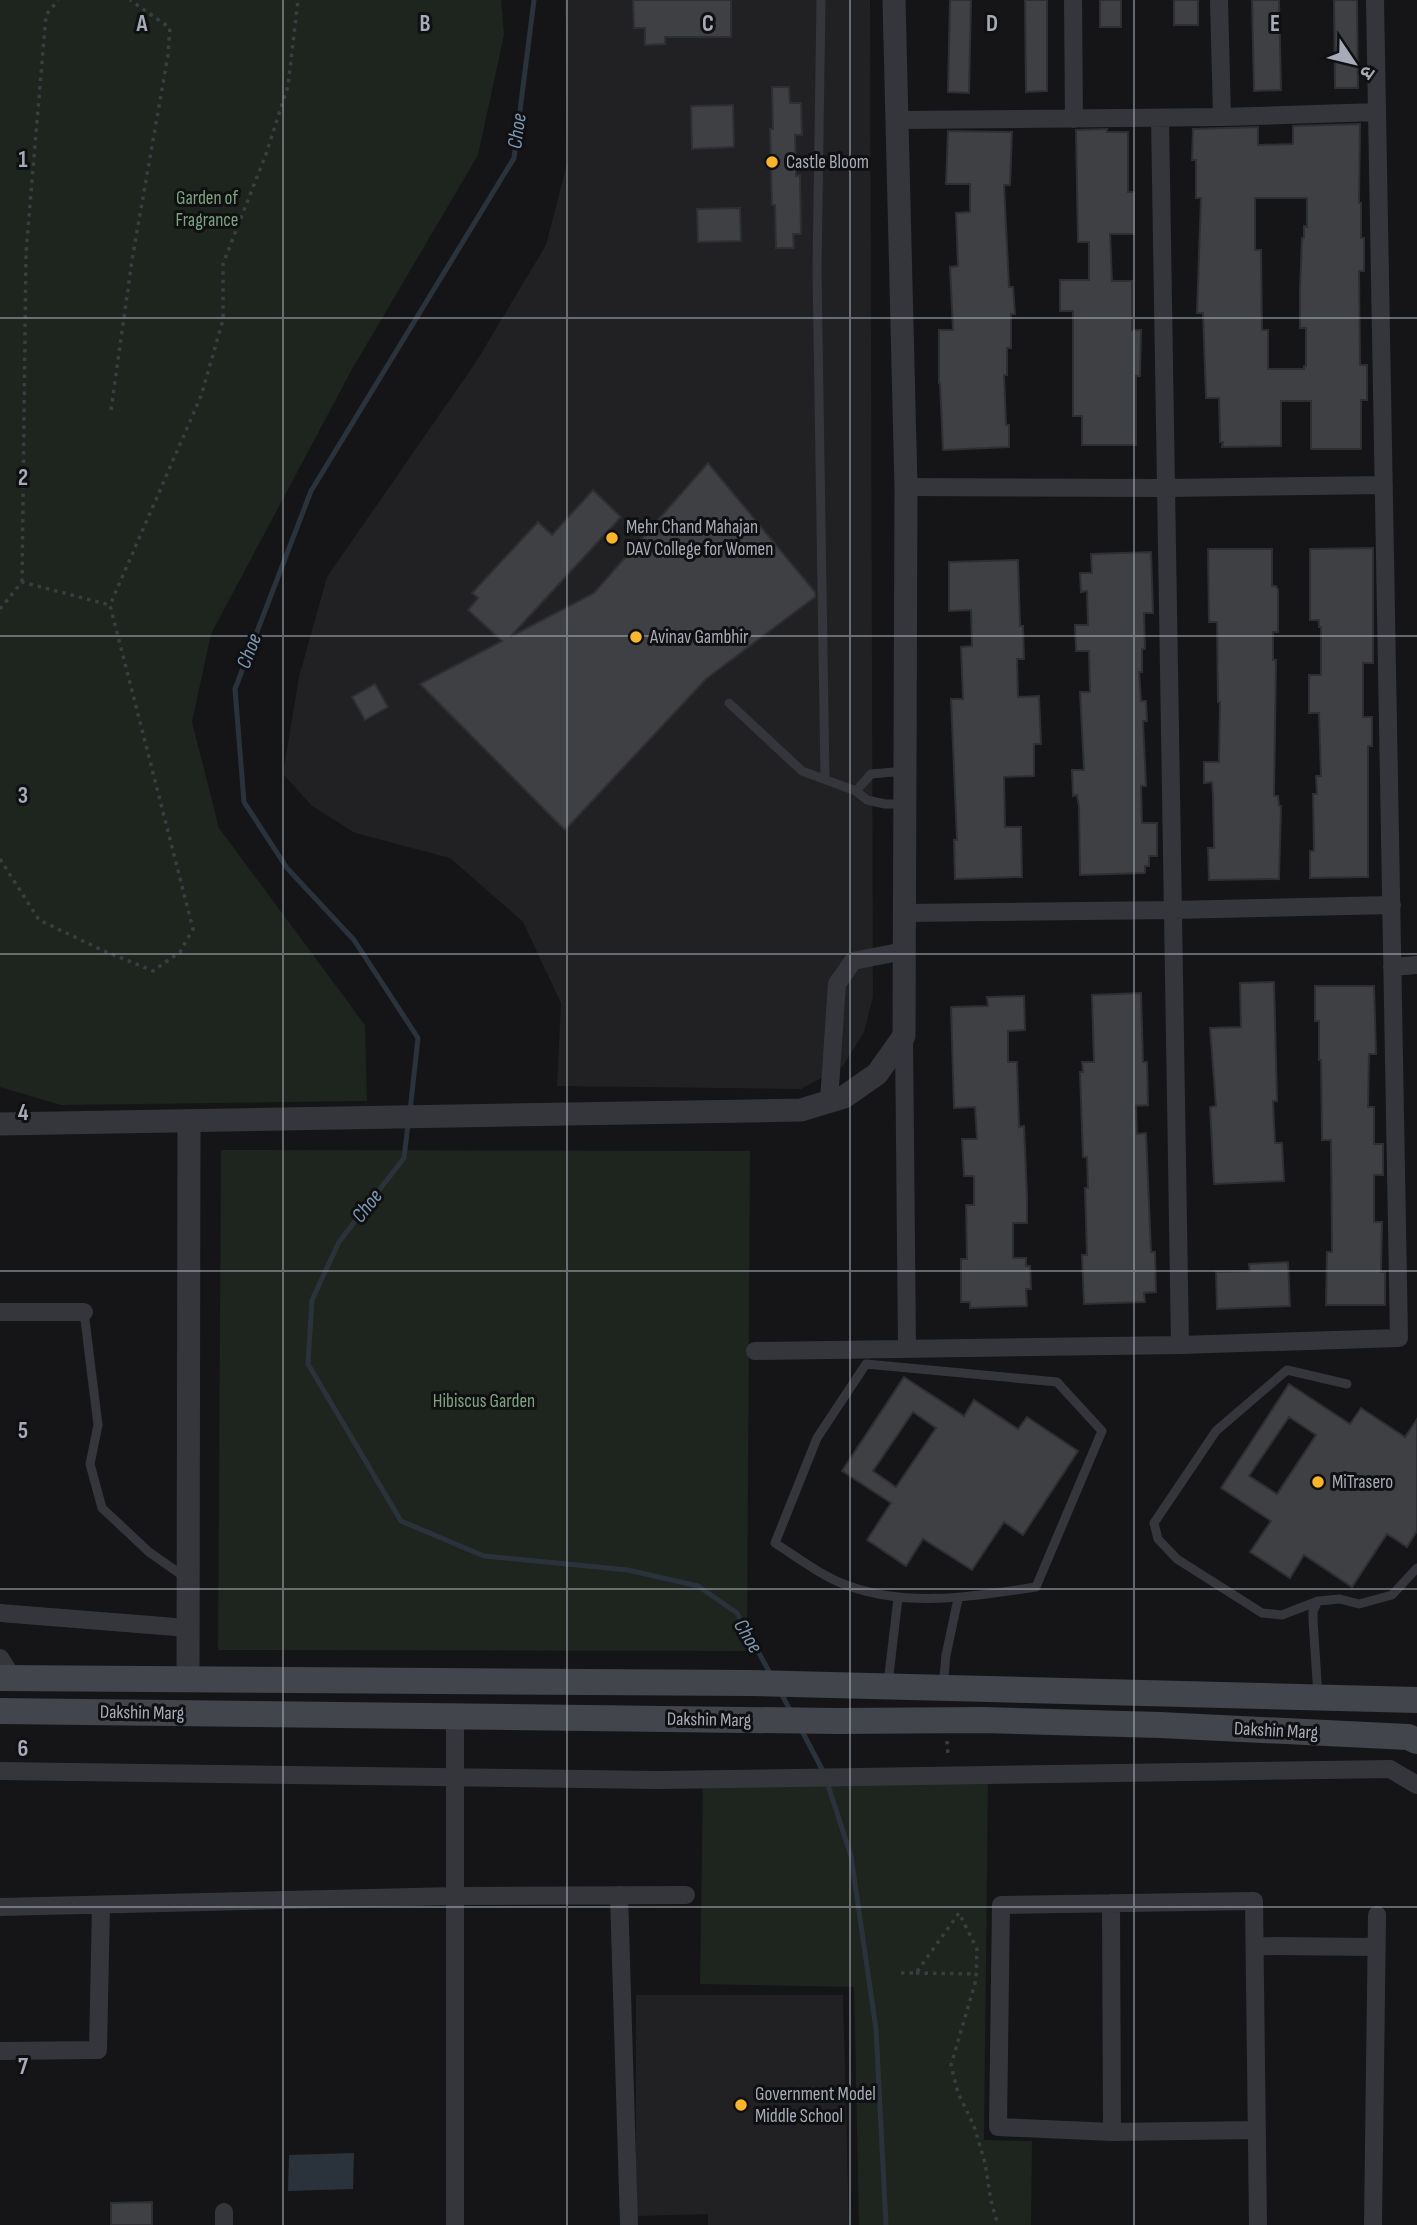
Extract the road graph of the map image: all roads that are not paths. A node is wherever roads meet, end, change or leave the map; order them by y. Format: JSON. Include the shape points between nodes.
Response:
{"nodes":[{"id":1,"x":821,"y":0,"type":"edge"},
{"id":2,"x":894,"y":0,"type":"edge"},
{"id":3,"x":1073,"y":0,"type":"edge"},
{"id":4,"x":1219,"y":0,"type":"edge"},
{"id":5,"x":1375,"y":0,"type":"edge"},
{"id":6,"x":1377,"y":112,"type":"junction"},
{"id":7,"x":1222,"y":117,"type":"junction"},
{"id":8,"x":1160,"y":118,"type":"junction"},
{"id":9,"x":1074,"y":119,"type":"junction"},
{"id":10,"x":897,"y":120,"type":"junction"},
{"id":11,"x":1384,"y":485,"type":"junction"},
{"id":12,"x":906,"y":487,"type":"junction"},
{"id":13,"x":1166,"y":488,"type":"junction"},
{"id":14,"x":729,"y":703,"type":"dead end"},
{"id":15,"x":906,"y":771,"type":"junction"},
{"id":16,"x":825,"y":779,"type":"junction"},
{"id":17,"x":856,"y":791,"type":"junction"},
{"id":18,"x":905,"y":803,"type":"junction"},
{"id":19,"x":1392,"y":905,"type":"junction"},
{"id":20,"x":1172,"y":910,"type":"junction"},
{"id":21,"x":904,"y":913,"type":"junction"},
{"id":22,"x":904,"y":951,"type":"junction"},
{"id":23,"x":1417,"y":965,"type":"edge"},
{"id":24,"x":1392,"y":967,"type":"junction"},
{"id":25,"x":904,"y":1036,"type":"junction"},
{"id":26,"x":829,"y":1101,"type":"junction"},
{"id":27,"x":189,"y":1121,"type":"junction"},
{"id":28,"x":0,"y":1124,"type":"edge"},
{"id":29,"x":0,"y":1312,"type":"edge"},
{"id":30,"x":84,"y":1312,"type":"joint"},
{"id":31,"x":1180,"y":1345,"type":"junction"},
{"id":32,"x":907,"y":1348,"type":"junction"},
{"id":33,"x":755,"y":1351,"type":"dead end"},
{"id":34,"x":1347,"y":1384,"type":"dead end"},
{"id":35,"x":1417,"y":1568,"type":"edge"},
{"id":36,"x":189,"y":1580,"type":"junction"},
{"id":37,"x":898,"y":1598,"type":"junction"},
{"id":38,"x":958,"y":1599,"type":"junction"},
{"id":39,"x":1318,"y":1601,"type":"junction"},
{"id":40,"x":0,"y":1613,"type":"edge"},
{"id":41,"x":188,"y":1628,"type":"junction"},
{"id":42,"x":4,"y":1671,"type":"edge"},
{"id":43,"x":188,"y":1679,"type":"junction"},
{"id":44,"x":887,"y":1686,"type":"junction"},
{"id":45,"x":942,"y":1688,"type":"junction"},
{"id":46,"x":1318,"y":1698,"type":"junction"},
{"id":47,"x":1417,"y":1700,"type":"edge"},
{"id":48,"x":0,"y":1711,"type":"edge"},
{"id":49,"x":455,"y":1716,"type":"junction"},
{"id":50,"x":1417,"y":1741,"type":"edge"},
{"id":51,"x":0,"y":1771,"type":"edge"},
{"id":52,"x":455,"y":1777,"type":"junction"},
{"id":53,"x":1417,"y":1785,"type":"edge"},
{"id":54,"x":619,"y":1895,"type":"junction"},
{"id":55,"x":686,"y":1895,"type":"dead end"},
{"id":56,"x":455,"y":1896,"type":"junction"},
{"id":57,"x":1111,"y":1903,"type":"junction"},
{"id":58,"x":101,"y":1905,"type":"junction"},
{"id":59,"x":0,"y":1907,"type":"edge"},
{"id":60,"x":1377,"y":1915,"type":"dead end"},
{"id":61,"x":1255,"y":1946,"type":"junction"},
{"id":62,"x":1376,"y":1947,"type":"junction"},
{"id":63,"x":0,"y":2051,"type":"edge"},
{"id":64,"x":1257,"y":2130,"type":"junction"},
{"id":65,"x":1112,"y":2132,"type":"junction"},
{"id":66,"x":455,"y":2225,"type":"edge"},
{"id":67,"x":629,"y":2225,"type":"edge"},
{"id":68,"x":1258,"y":2225,"type":"edge"},
{"id":69,"x":1373,"y":2225,"type":"edge"}],
"edges":[{"from":1,"to":16,"type":"lane","via":[[817,271]]},
{"from":2,"to":10,"type":"street"},
{"from":3,"to":9,"type":"street"},
{"from":4,"to":7,"type":"street"},
{"from":5,"to":6,"type":"street"},
{"from":6,"to":7,"type":"street"},
{"from":6,"to":11,"type":"street"},
{"from":7,"to":8,"type":"street"},
{"from":8,"to":9,"type":"street"},
{"from":8,"to":13,"type":"street"},
{"from":9,"to":10,"type":"street"},
{"from":10,"to":12,"type":"street"},
{"from":11,"to":13,"type":"street"},
{"from":11,"to":19,"type":"street"},
{"from":12,"to":13,"type":"street"},
{"from":12,"to":15,"type":"street"},
{"from":13,"to":20,"type":"street"},
{"from":14,"to":16,"type":"lane","via":[[802,771]]},
{"from":15,"to":17,"type":"lane","via":[[871,774]]},
{"from":15,"to":18,"type":"street"},
{"from":16,"to":17,"type":"lane"},
{"from":17,"to":18,"type":"lane","via":[[867,800]]},
{"from":18,"to":21,"type":"street"},
{"from":19,"to":20,"type":"street"},
{"from":19,"to":24,"type":"street"},
{"from":20,"to":21,"type":"street"},
{"from":20,"to":31,"type":"street"},
{"from":21,"to":22,"type":"street"},
{"from":22,"to":25,"type":"street"},
{"from":22,"to":26,"type":"street","via":[[853,961],[837,984]]},
{"from":23,"to":24,"type":"street"},
{"from":24,"to":31,"type":"street","via":[[1399,1338]]},
{"from":25,"to":26,"type":"street","via":[[877,1074],[844,1097]]},
{"from":25,"to":32,"type":"street"},
{"from":26,"to":27,"type":"street","via":[[801,1110]]},
{"from":27,"to":28,"type":"street"},
{"from":27,"to":36,"type":"street"},
{"from":29,"to":30,"type":"street"},
{"from":30,"to":36,"type":"lane","via":[[98,1425],[90,1464],[102,1508],[149,1552]]},
{"from":31,"to":32,"type":"street"},
{"from":32,"to":33,"type":"street"},
{"from":34,"to":39,"type":"lane","via":[[1287,1370],[1216,1431],[1154,1523],[1158,1539],[1177,1559],[1262,1613],[1282,1615]]},
{"from":35,"to":39,"type":"lane","via":[[1392,1595],[1359,1604]]},
{"from":36,"to":41,"type":"street"},
{"from":37,"to":38,"type":"lane"},
{"from":37,"to":38,"type":"lane","via":[[849,1586],[775,1543],[817,1438],[866,1364],[1057,1382],[1101,1432],[1036,1587]]},
{"from":37,"to":44,"type":"lane"},
{"from":38,"to":45,"type":"lane"},
{"from":39,"to":46,"type":"lane","via":[[1313,1620]]},
{"from":40,"to":41,"type":"street"},
{"from":41,"to":43,"type":"street"},
{"from":42,"to":43,"type":"main road","name":"Dakshin Marg"},
{"from":43,"to":44,"type":"main road","name":"Dakshin Marg"},
{"from":44,"to":45,"type":"main road","name":"Dakshin Marg"},
{"from":45,"to":46,"type":"main road","name":"Dakshin Marg"},
{"from":46,"to":47,"type":"main road","name":"Dakshin Marg"},
{"from":48,"to":49,"type":"main road","name":"Dakshin Marg"},
{"from":49,"to":50,"type":"main road","name":"Dakshin Marg","via":[[983,1720],[1160,1725]]},
{"from":49,"to":52,"type":"street"},
{"from":51,"to":52,"type":"street"},
{"from":52,"to":53,"type":"street","via":[[658,1780],[1390,1769]]},
{"from":52,"to":56,"type":"street"},
{"from":54,"to":55,"type":"street"},
{"from":54,"to":56,"type":"street"},
{"from":54,"to":67,"type":"street"},
{"from":56,"to":58,"type":"street"},
{"from":56,"to":66,"type":"street"},
{"from":57,"to":61,"type":"street","via":[[1254,1901]]},
{"from":57,"to":65,"type":"street"},
{"from":57,"to":65,"type":"street","via":[[1001,1905],[998,2127]]},
{"from":58,"to":59,"type":"street"},
{"from":58,"to":63,"type":"street","via":[[98,2050]]},
{"from":60,"to":62,"type":"street"},
{"from":61,"to":62,"type":"street"},
{"from":61,"to":64,"type":"street"},
{"from":62,"to":69,"type":"street"},
{"from":64,"to":65,"type":"street"},
{"from":64,"to":68,"type":"street"}]}
